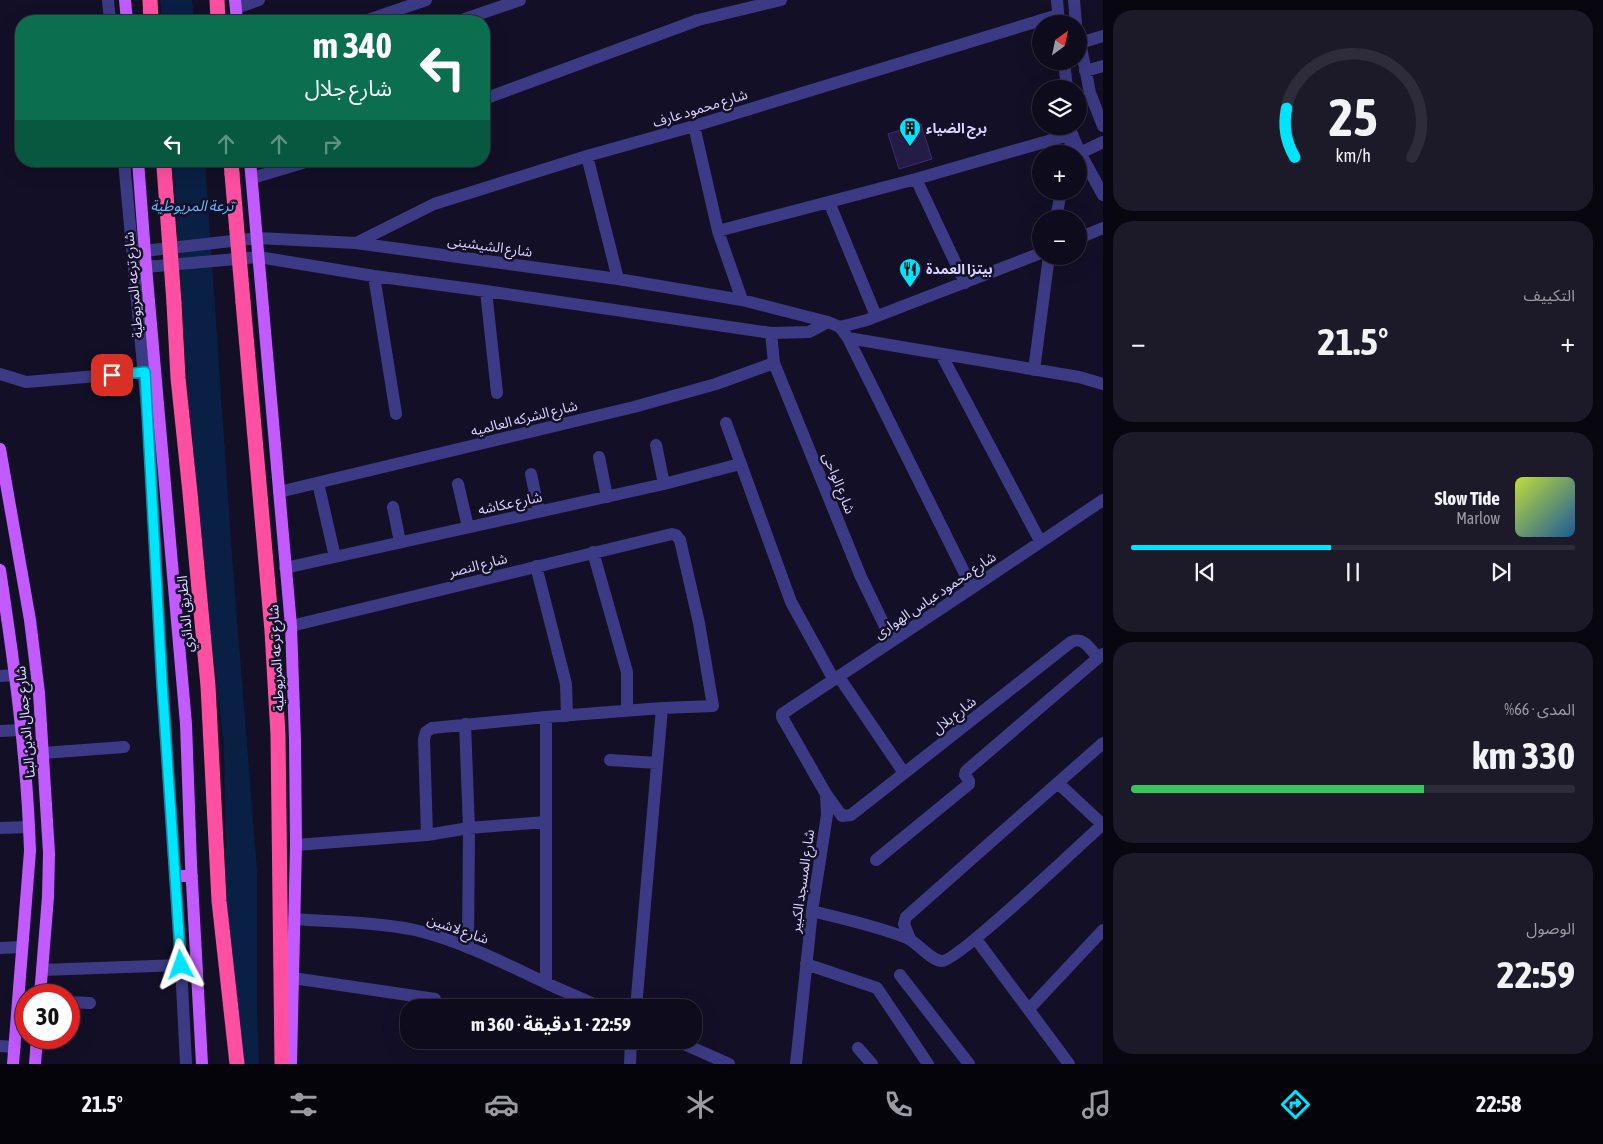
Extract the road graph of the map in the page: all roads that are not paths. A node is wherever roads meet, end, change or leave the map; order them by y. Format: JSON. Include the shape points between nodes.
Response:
{"nodes":[{"id":1,"x":108,"y":0,"type":"edge"},
{"id":2,"x":125,"y":0,"type":"edge"},
{"id":3,"x":150,"y":0,"type":"edge"},
{"id":4,"x":216,"y":0,"type":"edge"},
{"id":5,"x":259,"y":0,"type":"edge"},
{"id":6,"x":426,"y":0,"type":"edge"},
{"id":7,"x":520,"y":0,"type":"edge"},
{"id":8,"x":781,"y":0,"type":"edge"},
{"id":9,"x":1057,"y":0,"type":"edge"},
{"id":10,"x":1074,"y":0,"type":"edge"},
{"id":11,"x":235,"y":4,"type":"edge"},
{"id":12,"x":109,"y":15,"type":"edge"},
{"id":13,"x":126,"y":15,"type":"edge"},
{"id":14,"x":151,"y":15,"type":"edge"},
{"id":15,"x":217,"y":15,"type":"edge"},
{"id":16,"x":382,"y":15,"type":"edge"},
{"id":17,"x":476,"y":15,"type":"edge"},
{"id":18,"x":1058,"y":15,"type":"edge"},
{"id":19,"x":1075,"y":15,"type":"edge"},
{"id":20,"x":1032,"y":27,"type":"edge"},
{"id":21,"x":1103,"y":36,"type":"edge"},
{"id":22,"x":1088,"y":38,"type":"edge"},
{"id":23,"x":1103,"y":66,"type":"edge"},
{"id":24,"x":1086,"y":71,"type":"joint"},
{"id":25,"x":490,"y":96,"type":"edge"},
{"id":26,"x":694,"y":126,"type":"junction"},
{"id":27,"x":1103,"y":126,"type":"edge"},
{"id":28,"x":1056,"y":135,"type":"edge"},
{"id":29,"x":1103,"y":142,"type":"edge"},
{"id":30,"x":1087,"y":149,"type":"edge"},
{"id":31,"x":587,"y":156,"type":"junction"},
{"id":32,"x":125,"y":167,"type":"edge"},
{"id":33,"x":139,"y":167,"type":"edge"},
{"id":34,"x":164,"y":167,"type":"edge"},
{"id":35,"x":232,"y":167,"type":"edge"},
{"id":36,"x":251,"y":167,"type":"edge"},
{"id":37,"x":290,"y":167,"type":"edge"},
{"id":38,"x":1087,"y":172,"type":"edge"},
{"id":39,"x":252,"y":178,"type":"junction"},
{"id":40,"x":916,"y":178,"type":"junction"},
{"id":41,"x":1103,"y":195,"type":"edge"},
{"id":42,"x":829,"y":202,"type":"junction"},
{"id":43,"x":1103,"y":228,"type":"edge"},
{"id":44,"x":718,"y":230,"type":"junction"},
{"id":45,"x":1087,"y":235,"type":"edge"},
{"id":46,"x":253,"y":239,"type":"junction"},
{"id":47,"x":284,"y":240,"type":"junction"},
{"id":48,"x":356,"y":243,"type":"junction"},
{"id":49,"x":148,"y":251,"type":"junction"},
{"id":50,"x":1032,"y":257,"type":"edge"},
{"id":51,"x":254,"y":258,"type":"junction"},
{"id":52,"x":285,"y":261,"type":"junction"},
{"id":53,"x":1048,"y":265,"type":"edge"},
{"id":54,"x":150,"y":266,"type":"junction"},
{"id":55,"x":374,"y":276,"type":"junction"},
{"id":56,"x":618,"y":279,"type":"junction"},
{"id":57,"x":965,"y":283,"type":"junction"},
{"id":58,"x":486,"y":291,"type":"junction"},
{"id":59,"x":742,"y":300,"type":"junction"},
{"id":60,"x":876,"y":316,"type":"junction"},
{"id":61,"x":828,"y":322,"type":"junction"},
{"id":62,"x":840,"y":327,"type":"junction"},
{"id":63,"x":771,"y":333,"type":"junction"},
{"id":64,"x":848,"y":338,"type":"junction"},
{"id":65,"x":941,"y":354,"type":"junction"},
{"id":66,"x":774,"y":363,"type":"junction"},
{"id":67,"x":1034,"y":370,"type":"junction"},
{"id":68,"x":145,"y":372,"type":"junction"},
{"id":69,"x":0,"y":374,"type":"edge"},
{"id":70,"x":1103,"y":384,"type":"edge"},
{"id":71,"x":497,"y":393,"type":"dead end"},
{"id":72,"x":396,"y":414,"type":"dead end"},
{"id":73,"x":726,"y":423,"type":"dead end"},
{"id":74,"x":656,"y":445,"type":"dead end"},
{"id":75,"x":0,"y":449,"type":"edge"},
{"id":76,"x":599,"y":457,"type":"dead end"},
{"id":77,"x":740,"y":464,"type":"junction"},
{"id":78,"x":531,"y":474,"type":"dead end"},
{"id":79,"x":318,"y":483,"type":"junction"},
{"id":80,"x":458,"y":484,"type":"dead end"},
{"id":81,"x":664,"y":484,"type":"junction"},
{"id":82,"x":279,"y":492,"type":"junction"},
{"id":83,"x":607,"y":497,"type":"junction"},
{"id":84,"x":1103,"y":500,"type":"edge"},
{"id":85,"x":393,"y":507,"type":"dead end"},
{"id":86,"x":539,"y":512,"type":"junction"},
{"id":87,"x":468,"y":527,"type":"junction"},
{"id":88,"x":1040,"y":541,"type":"junction"},
{"id":89,"x":400,"y":542,"type":"junction"},
{"id":90,"x":593,"y":552,"type":"junction"},
{"id":91,"x":335,"y":557,"type":"junction"},
{"id":92,"x":536,"y":566,"type":"junction"},
{"id":93,"x":285,"y":568,"type":"junction"},
{"id":94,"x":0,"y":570,"type":"edge"},
{"id":95,"x":972,"y":588,"type":"junction"},
{"id":96,"x":291,"y":626,"type":"junction"},
{"id":97,"x":5,"y":636,"type":"edge"},
{"id":98,"x":892,"y":641,"type":"junction"},
{"id":99,"x":1100,"y":656,"type":"edge"},
{"id":100,"x":16,"y":675,"type":"junction"},
{"id":101,"x":0,"y":676,"type":"edge"},
{"id":102,"x":836,"y":678,"type":"junction"},
{"id":103,"x":662,"y":708,"type":"junction"},
{"id":104,"x":627,"y":711,"type":"junction"},
{"id":105,"x":782,"y":714,"type":"joint"},
{"id":106,"x":568,"y":716,"type":"junction"},
{"id":107,"x":546,"y":717,"type":"junction"},
{"id":108,"x":465,"y":724,"type":"junction"},
{"id":109,"x":0,"y":730,"type":"edge"},
{"id":110,"x":21,"y":730,"type":"junction"},
{"id":111,"x":1103,"y":743,"type":"edge"},
{"id":112,"x":124,"y":747,"type":"dead end"},
{"id":113,"x":43,"y":753,"type":"junction"},
{"id":114,"x":610,"y":760,"type":"dead end"},
{"id":115,"x":657,"y":763,"type":"junction"},
{"id":116,"x":904,"y":774,"type":"junction"},
{"id":117,"x":1058,"y":783,"type":"junction"},
{"id":118,"x":826,"y":794,"type":"junction"},
{"id":119,"x":546,"y":822,"type":"junction"},
{"id":120,"x":1103,"y":824,"type":"edge"},
{"id":121,"x":29,"y":827,"type":"junction"},
{"id":122,"x":0,"y":828,"type":"edge"},
{"id":123,"x":469,"y":828,"type":"junction"},
{"id":124,"x":427,"y":835,"type":"junction"},
{"id":125,"x":296,"y":846,"type":"junction"},
{"id":126,"x":876,"y":860,"type":"dead end"},
{"id":127,"x":175,"y":876,"type":"junction"},
{"id":128,"x":192,"y":876,"type":"junction"},
{"id":129,"x":812,"y":911,"type":"junction"},
{"id":130,"x":294,"y":919,"type":"junction"},
{"id":131,"x":1103,"y":930,"type":"edge"},
{"id":132,"x":910,"y":939,"type":"junction"},
{"id":133,"x":976,"y":939,"type":"junction"},
{"id":134,"x":22,"y":947,"type":"junction"},
{"id":135,"x":468,"y":947,"type":"junction"},
{"id":136,"x":0,"y":948,"type":"edge"},
{"id":137,"x":806,"y":964,"type":"junction"},
{"id":138,"x":181,"y":965,"type":"junction"},
{"id":139,"x":42,"y":970,"type":"junction"},
{"id":140,"x":900,"y":975,"type":"dead end"},
{"id":141,"x":293,"y":978,"type":"junction"},
{"id":142,"x":546,"y":983,"type":"junction"},
{"id":143,"x":19,"y":984,"type":"edge"},
{"id":144,"x":41,"y":984,"type":"edge"},
{"id":145,"x":435,"y":999,"type":"dead end"},
{"id":146,"x":582,"y":999,"type":"edge"},
{"id":147,"x":637,"y":999,"type":"edge"},
{"id":148,"x":80,"y":1003,"type":"edge"},
{"id":149,"x":90,"y":1003,"type":"dead end"},
{"id":150,"x":1029,"y":1009,"type":"junction"},
{"id":151,"x":0,"y":1046,"type":"edge"},
{"id":152,"x":15,"y":1047,"type":"joint"},
{"id":153,"x":858,"y":1048,"type":"dead end"},
{"id":154,"x":36,"y":1049,"type":"edge"},
{"id":155,"x":631,"y":1049,"type":"edge"},
{"id":156,"x":695,"y":1049,"type":"edge"},
{"id":157,"x":13,"y":1064,"type":"edge"},
{"id":158,"x":35,"y":1064,"type":"edge"},
{"id":159,"x":186,"y":1064,"type":"edge"},
{"id":160,"x":202,"y":1064,"type":"edge"},
{"id":161,"x":237,"y":1064,"type":"edge"},
{"id":162,"x":282,"y":1064,"type":"edge"},
{"id":163,"x":291,"y":1064,"type":"edge"},
{"id":164,"x":630,"y":1064,"type":"edge"},
{"id":165,"x":729,"y":1064,"type":"edge"},
{"id":166,"x":796,"y":1064,"type":"edge"},
{"id":167,"x":872,"y":1064,"type":"edge"},
{"id":168,"x":928,"y":1064,"type":"edge"},
{"id":169,"x":969,"y":1064,"type":"edge"},
{"id":170,"x":1069,"y":1064,"type":"edge"}],
"edges":[{"from":1,"to":12,"type":"street"},
{"from":2,"to":13,"type":"main road"},
{"from":3,"to":14,"type":"highway"},
{"from":4,"to":15,"type":"highway"},
{"from":5,"to":11,"type":"street"},
{"from":6,"to":16,"type":"street"},
{"from":7,"to":17,"type":"street"},
{"from":8,"to":25,"type":"street","via":[[698,20]]},
{"from":9,"to":18,"type":"street"},
{"from":10,"to":19,"type":"street"},
{"from":20,"to":26,"type":"street","name":"شارع محمود عارف"},
{"from":21,"to":22,"type":"street"},
{"from":23,"to":24,"type":"street"},
{"from":24,"to":27,"type":"street","via":[[1090,93]]},
{"from":26,"to":31,"type":"street","name":"شارع محمود عارف"},
{"from":26,"to":44,"type":"street"},
{"from":28,"to":40,"type":"street"},
{"from":29,"to":30,"type":"street"},
{"from":31,"to":48,"type":"street","name":"شارع محمود عارف","via":[[434,204]]},
{"from":31,"to":56,"type":"street"},
{"from":32,"to":68,"type":"street"},
{"from":33,"to":49,"type":"main road","name":"شارع ترعه المريوطية"},
{"from":34,"to":161,"type":"highway","name":"الطريق الدائري","bridge":true,"via":[[178,378],[208,686],[220,901]]},
{"from":35,"to":162,"type":"highway","bridge":true,"via":[[272,631],[278,735]]},
{"from":36,"to":39,"type":"main road","name":"شارع ترعه المريوطية"},
{"from":37,"to":39,"type":"street"},
{"from":38,"to":41,"type":"street"},
{"from":39,"to":46,"type":"main road","name":"شارع ترعه المريوطية"},
{"from":40,"to":42,"type":"street"},
{"from":40,"to":57,"type":"street"},
{"from":42,"to":44,"type":"street"},
{"from":42,"to":60,"type":"street"},
{"from":43,"to":45,"type":"street"},
{"from":44,"to":59,"type":"street"},
{"from":46,"to":47,"type":"street","name":"شارع الشيشينى"},
{"from":46,"to":49,"type":"street","name":"شارع الشيشينى","bridge":true},
{"from":46,"to":51,"type":"main road","name":"شارع ترعه المريوطية"},
{"from":47,"to":48,"type":"street","name":"شارع الشيشينى"},
{"from":47,"to":52,"type":"street"},
{"from":48,"to":56,"type":"street","name":"شارع الشيشينى"},
{"from":49,"to":54,"type":"main road","name":"شارع ترعه المريوطية"},
{"from":50,"to":57,"type":"street"},
{"from":51,"to":52,"type":"street"},
{"from":51,"to":54,"type":"street","bridge":true},
{"from":51,"to":82,"type":"main road","name":"شارع ترعه المريوطية"},
{"from":52,"to":55,"type":"street"},
{"from":53,"to":67,"type":"street"},
{"from":54,"to":128,"type":"main road","name":"شارع ترعه المريوطية","via":[[186,724]]},
{"from":55,"to":58,"type":"street"},
{"from":55,"to":72,"type":"street"},
{"from":56,"to":59,"type":"street","name":"شارع الشيشينى"},
{"from":57,"to":60,"type":"street"},
{"from":58,"to":63,"type":"street"},
{"from":58,"to":71,"type":"street"},
{"from":59,"to":61,"type":"street","name":"شارع الشيشينى"},
{"from":60,"to":62,"type":"street"},
{"from":61,"to":62,"type":"street","name":"شارع الشيشينى"},
{"from":61,"to":63,"type":"street","via":[[809,332]]},
{"from":62,"to":64,"type":"street"},
{"from":63,"to":66,"type":"street","name":"شارع الواحى"},
{"from":64,"to":65,"type":"street"},
{"from":64,"to":95,"type":"street"},
{"from":65,"to":67,"type":"street"},
{"from":65,"to":88,"type":"street"},
{"from":66,"to":79,"type":"street","name":"شارع الشركه العالميه","via":[[716,384],[634,407]]},
{"from":66,"to":98,"type":"street","name":"شارع الواحى","via":[[861,577]]},
{"from":67,"to":70,"type":"street"},
{"from":68,"to":69,"type":"street","via":[[26,382]]},
{"from":68,"to":127,"type":"street"},
{"from":73,"to":77,"type":"street"},
{"from":74,"to":81,"type":"street"},
{"from":75,"to":113,"type":"main road","name":"شارع جمال الدين البنا","via":[[30,620]]},
{"from":76,"to":83,"type":"street"},
{"from":77,"to":81,"type":"street","name":"شارع عكاشه"},
{"from":77,"to":102,"type":"street","via":[[791,602]]},
{"from":78,"to":86,"type":"street"},
{"from":79,"to":82,"type":"street","name":"شارع الشركه العالميه"},
{"from":79,"to":91,"type":"street"},
{"from":80,"to":87,"type":"street"},
{"from":81,"to":83,"type":"street","name":"شارع عكاشه"},
{"from":82,"to":93,"type":"main road","name":"شارع ترعه المريوطية"},
{"from":83,"to":86,"type":"street","name":"شارع عكاشه"},
{"from":84,"to":88,"type":"street","name":"شارع محمود عباس الهوارى"},
{"from":85,"to":89,"type":"street"},
{"from":86,"to":87,"type":"street","name":"شارع عكاشه"},
{"from":87,"to":89,"type":"street","name":"شارع عكاشه"},
{"from":88,"to":95,"type":"street","name":"شارع محمود عباس الهوارى"},
{"from":89,"to":91,"type":"street","name":"شارع عكاشه"},
{"from":90,"to":92,"type":"street","name":"شارع النصر"},
{"from":90,"to":103,"type":"street","name":"شارع النصر","via":[[672,534],[682,543],[713,706]]},
{"from":90,"to":104,"type":"street","via":[[627,672]]},
{"from":91,"to":93,"type":"street","name":"شارع عكاشه"},
{"from":92,"to":96,"type":"street","name":"شارع النصر"},
{"from":92,"to":106,"type":"street","via":[[566,684]]},
{"from":93,"to":96,"type":"main road","name":"شارع ترعه المريوطية"},
{"from":94,"to":97,"type":"main road","name":"شارع جمال الدين البنا"},
{"from":95,"to":98,"type":"street","name":"شارع محمود عباس الهوارى"},
{"from":96,"to":125,"type":"main road","name":"شارع ترعه المريوطية"},
{"from":97,"to":100,"type":"main road","name":"شارع جمال الدين البنا"},
{"from":98,"to":102,"type":"street","name":"شارع محمود عباس الهوارى"},
{"from":99,"to":116,"type":"street","name":"شارع بلال","via":[[1083,641],[1071,642]]},
{"from":99,"to":126,"type":"street","via":[[966,772],[969,784]]},
{"from":100,"to":101,"type":"street"},
{"from":100,"to":110,"type":"main road","name":"شارع جمال الدين البنا"},
{"from":102,"to":105,"type":"street","name":"شارع محمود عباس الهوارى"},
{"from":102,"to":116,"type":"street"},
{"from":103,"to":104,"type":"street"},
{"from":103,"to":115,"type":"street"},
{"from":104,"to":106,"type":"street"},
{"from":105,"to":118,"type":"street","name":"شارع المسجد الكبير"},
{"from":106,"to":107,"type":"street"},
{"from":107,"to":108,"type":"street"},
{"from":107,"to":119,"type":"street"},
{"from":108,"to":123,"type":"street"},
{"from":108,"to":124,"type":"street","via":[[432,728],[426,732]]},
{"from":109,"to":110,"type":"street"},
{"from":110,"to":121,"type":"main road","name":"شارع جمال الدين البنا"},
{"from":111,"to":117,"type":"street"},
{"from":112,"to":113,"type":"street"},
{"from":113,"to":139,"type":"main road","name":"شارع جمال الدين البنا","via":[[49,853]]},
{"from":114,"to":115,"type":"street"},
{"from":115,"to":147,"type":"street"},
{"from":116,"to":118,"type":"street","name":"شارع بلال","via":[[848,817],[840,814]]},
{"from":117,"to":120,"type":"street"},
{"from":117,"to":132,"type":"street","via":[[906,917],[904,924]]},
{"from":118,"to":129,"type":"street","name":"شارع المسجد الكبير","via":[[827,814]]},
{"from":119,"to":123,"type":"street"},
{"from":119,"to":142,"type":"street"},
{"from":120,"to":133,"type":"street"},
{"from":121,"to":122,"type":"street"},
{"from":121,"to":134,"type":"main road","name":"شارع جمال الدين البنا"},
{"from":123,"to":124,"type":"street"},
{"from":123,"to":135,"type":"street"},
{"from":124,"to":125,"type":"street"},
{"from":125,"to":130,"type":"main road","name":"شارع ترعه المريوطية"},
{"from":127,"to":128,"type":"main road"},
{"from":127,"to":138,"type":"street"},
{"from":128,"to":160,"type":"main road","name":"شارع ترعه المريوطية"},
{"from":129,"to":132,"type":"street"},
{"from":129,"to":137,"type":"street","name":"شارع المسجد الكبير"},
{"from":130,"to":135,"type":"street","name":"شارع لاشين","via":[[416,930]]},
{"from":130,"to":141,"type":"main road","name":"شارع ترعه المريوطية"},
{"from":131,"to":150,"type":"street"},
{"from":132,"to":133,"type":"street","via":[[932,958],[942,961]]},
{"from":133,"to":150,"type":"street"},
{"from":134,"to":136,"type":"street"},
{"from":134,"to":143,"type":"main road","name":"شارع جمال الدين البنا"},
{"from":135,"to":142,"type":"street","name":"شارع لاشين"},
{"from":137,"to":166,"type":"street","name":"شارع المسجد الكبير"},
{"from":137,"to":168,"type":"street","via":[[877,988]]},
{"from":138,"to":139,"type":"street"},
{"from":138,"to":159,"type":"street"},
{"from":139,"to":144,"type":"main road","name":"شارع جمال الدين البنا"},
{"from":140,"to":169,"type":"street"},
{"from":141,"to":145,"type":"street"},
{"from":141,"to":163,"type":"main road","name":"شارع ترعه المريوطية"},
{"from":142,"to":146,"type":"street","name":"شارع لاشين"},
{"from":148,"to":149,"type":"street"},
{"from":150,"to":170,"type":"street"},
{"from":151,"to":152,"type":"street"},
{"from":152,"to":157,"type":"main road","name":"شارع جمال الدين البنا"},
{"from":153,"to":167,"type":"street"},
{"from":154,"to":158,"type":"main road"},
{"from":155,"to":164,"type":"street"},
{"from":156,"to":165,"type":"street"}]}
